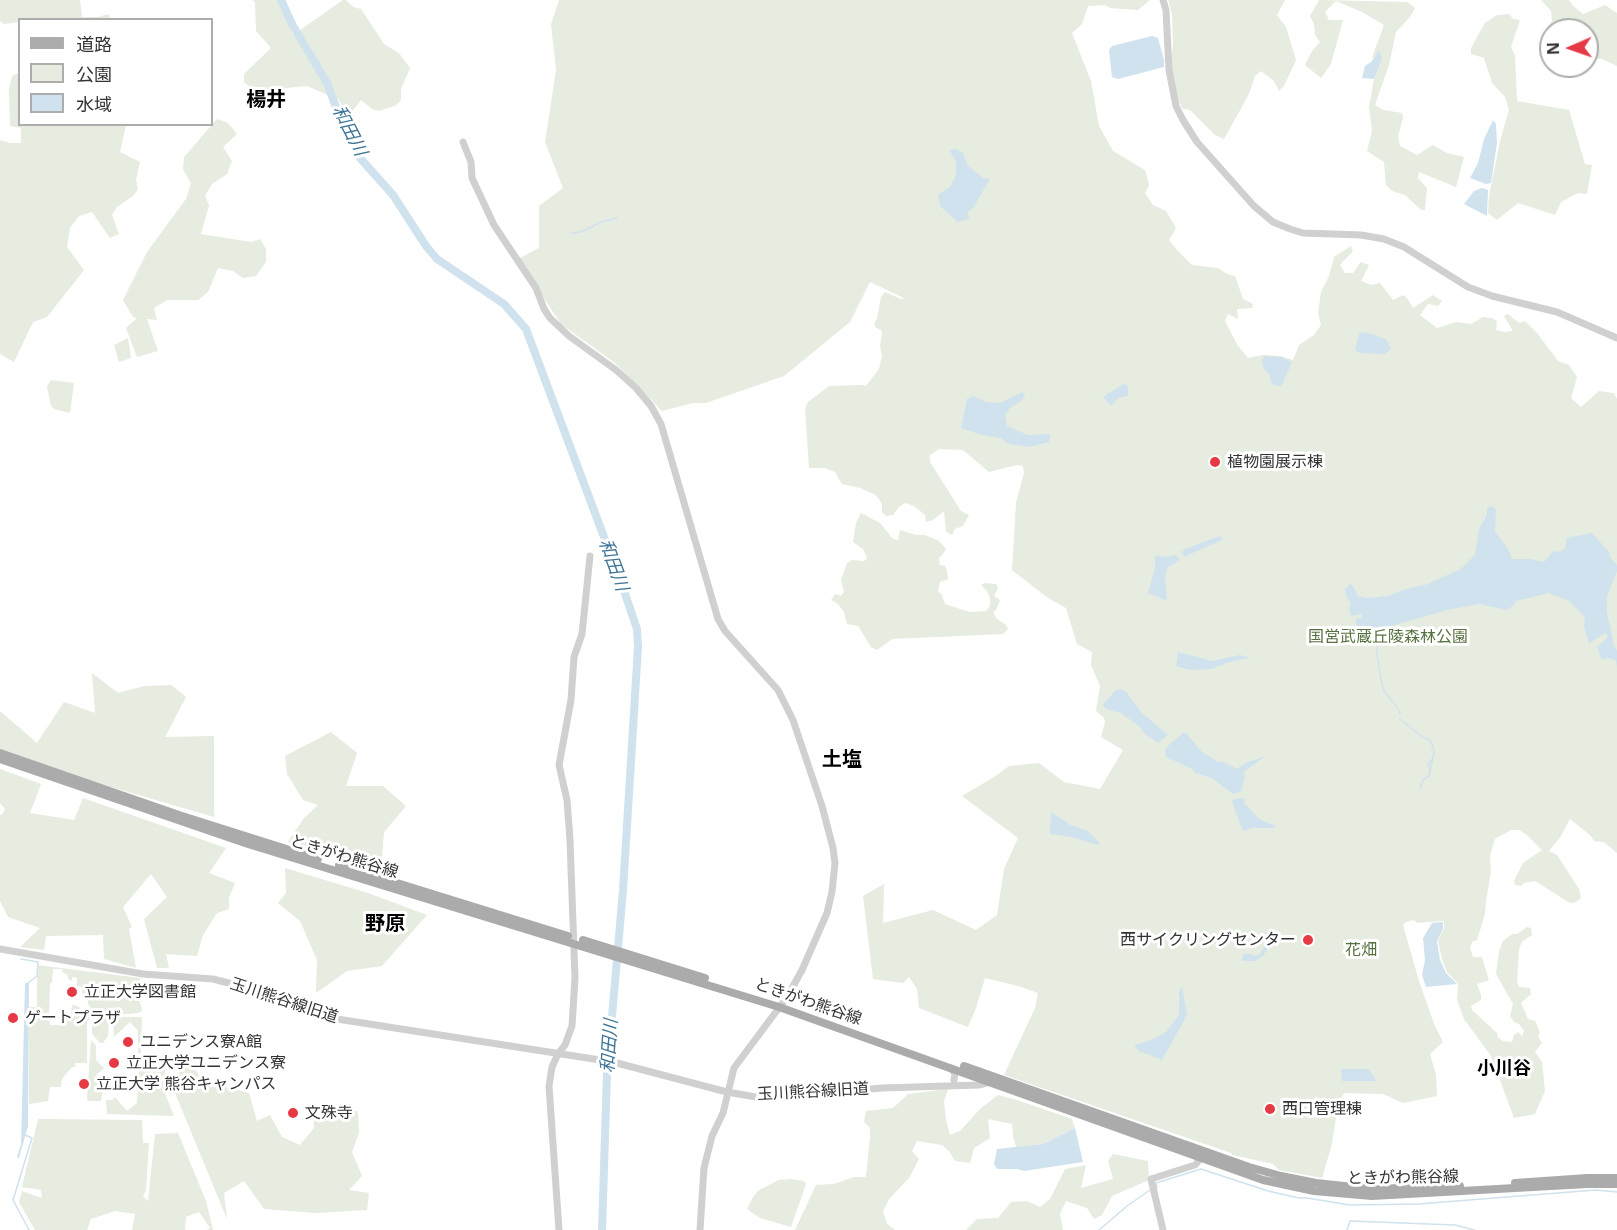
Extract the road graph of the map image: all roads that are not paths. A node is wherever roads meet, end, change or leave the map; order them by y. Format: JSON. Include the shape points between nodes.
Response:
{"nodes":[{"id":1,"x":1163,"y":0,"type":"edge"},
{"id":2,"x":463,"y":142,"type":"dead end"},
{"id":3,"x":1617,"y":338,"type":"edge"},
{"id":4,"x":590,"y":556,"type":"dead end"},
{"id":5,"x":0,"y":753,"type":"edge"},
{"id":6,"x":0,"y":759,"type":"edge"},
{"id":7,"x":574,"y":941,"type":"junction"},
{"id":8,"x":0,"y":949,"type":"edge"},
{"id":9,"x":781,"y":1005,"type":"junction"},
{"id":10,"x":558,"y":1053,"type":"junction"},
{"id":11,"x":951,"y":1068,"type":"junction"},
{"id":12,"x":974,"y":1070,"type":"junction"},
{"id":13,"x":964,"y":1072,"type":"junction"},
{"id":14,"x":954,"y":1080,"type":"junction"},
{"id":15,"x":990,"y":1082,"type":"junction"},
{"id":16,"x":945,"y":1086,"type":"junction"},
{"id":17,"x":727,"y":1092,"type":"junction"},
{"id":18,"x":1203,"y":1155,"type":"junction"},
{"id":19,"x":1617,"y":1178,"type":"edge"},
{"id":20,"x":1617,"y":1184,"type":"edge"},
{"id":21,"x":559,"y":1230,"type":"edge"},
{"id":22,"x":700,"y":1230,"type":"edge"},
{"id":23,"x":1163,"y":1230,"type":"edge"}],
"edges":[{"from":1,"to":3,"type":"street","via":[[1176,106],[1197,142],[1273,222],[1304,233],[1384,239],[1468,287],[1557,312]]},
{"from":2,"to":9,"type":"street","via":[[472,178],[494,225],[536,288],[550,318],[626,378],[651,406],[666,438],[718,619],[725,632],[778,690],[793,720],[833,848],[834,879],[827,913],[802,970]]},
{"from":4,"to":7,"type":"street","via":[[582,634],[574,657],[559,765],[569,821]]},
{"from":5,"to":7,"type":"main road","name":"ときがわ熊谷線"},
{"from":6,"to":7,"type":"main road","name":"ときがわ熊谷線","via":[[238,841]]},
{"from":7,"to":9,"type":"main road","name":"ときがわ熊谷線"},
{"from":7,"to":10,"type":"street","via":[[572,1026]]},
{"from":8,"to":10,"type":"street","name":"玉川熊谷線旧道","via":[[143,974],[213,979],[337,1019]]},
{"from":9,"to":11,"type":"main road","name":"ときがわ熊谷線"},
{"from":9,"to":12,"type":"main road","name":"ときがわ熊谷線"},
{"from":9,"to":17,"type":"street","via":[[734,1068]]},
{"from":10,"to":17,"type":"street","name":"玉川熊谷線旧道","via":[[613,1062]]},
{"from":10,"to":21,"type":"street","via":[[549,1086]]},
{"from":11,"to":13,"type":"main road","name":"ときがわ熊谷線"},
{"from":11,"to":14,"type":"street"},
{"from":12,"to":13,"type":"street"},
{"from":12,"to":18,"type":"main road","name":"ときがわ熊谷線"},
{"from":13,"to":14,"type":"street"},
{"from":13,"to":15,"type":"main road","name":"ときがわ熊谷線"},
{"from":14,"to":16,"type":"street"},
{"from":15,"to":16,"type":"street","name":"玉川熊谷線旧道"},
{"from":15,"to":18,"type":"main road","name":"ときがわ熊谷線"},
{"from":16,"to":17,"type":"street","name":"玉川熊谷線旧道","via":[[770,1098]]},
{"from":17,"to":22,"type":"street","via":[[704,1168]]},
{"from":18,"to":19,"type":"main road","name":"ときがわ熊谷線","via":[[1281,1176],[1372,1189]]},
{"from":18,"to":20,"type":"main road","name":"ときがわ熊谷線","via":[[1271,1182],[1345,1195]]},
{"from":18,"to":23,"type":"street","via":[[1195,1165],[1151,1179]]}]}
